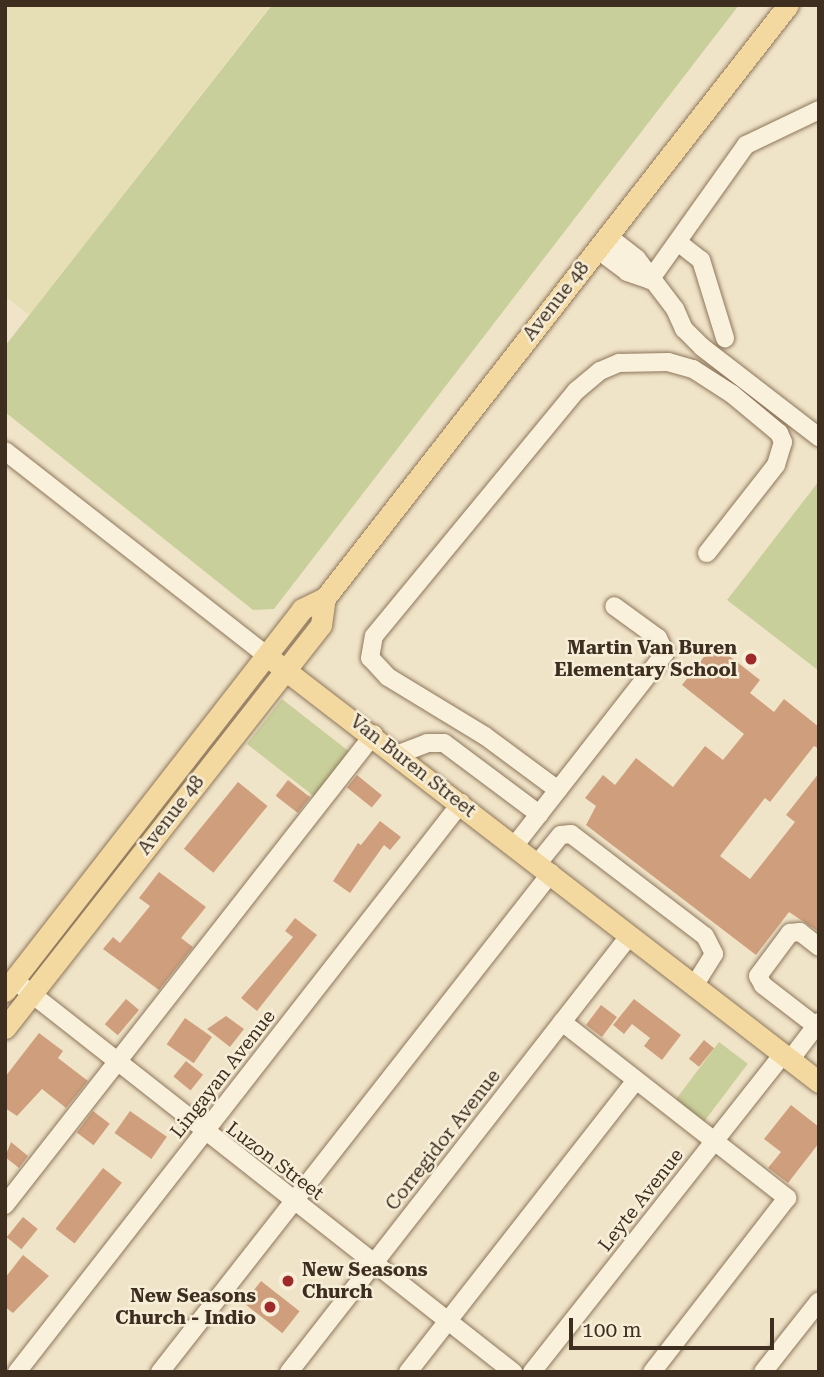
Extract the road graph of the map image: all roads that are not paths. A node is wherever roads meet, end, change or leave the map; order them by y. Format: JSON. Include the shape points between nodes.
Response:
{"nodes":[{"id":1,"x":788,"y":5,"type":"edge"},
{"id":2,"x":819,"y":110,"type":"edge"},
{"id":3,"x":602,"y":242,"type":"junction"},
{"id":4,"x":679,"y":243,"type":"junction"},
{"id":5,"x":650,"y":280,"type":"junction"},
{"id":6,"x":725,"y":338,"type":"dead end"},
{"id":7,"x":819,"y":437,"type":"edge"},
{"id":8,"x":5,"y":452,"type":"edge"},
{"id":9,"x":707,"y":553,"type":"dead end"},
{"id":10,"x":326,"y":598,"type":"junction"},
{"id":11,"x":614,"y":606,"type":"dead end"},
{"id":12,"x":267,"y":656,"type":"junction"},
{"id":13,"x":286,"y":670,"type":"junction"},
{"id":14,"x":453,"y":720,"type":"junction"},
{"id":15,"x":470,"y":727,"type":"junction"},
{"id":16,"x":374,"y":734,"type":"junction"},
{"id":17,"x":433,"y":742,"type":"junction"},
{"id":18,"x":454,"y":749,"type":"junction"},
{"id":19,"x":399,"y":754,"type":"junction"},
{"id":20,"x":558,"y":790,"type":"junction"},
{"id":21,"x":461,"y":803,"type":"junction"},
{"id":22,"x":539,"y":814,"type":"junction"},
{"id":23,"x":515,"y":845,"type":"junction"},
{"id":24,"x":545,"y":868,"type":"junction"},
{"id":25,"x":630,"y":935,"type":"junction"},
{"id":26,"x":819,"y":947,"type":"edge"},
{"id":27,"x":10,"y":985,"type":"edge"},
{"id":28,"x":695,"y":985,"type":"junction"},
{"id":29,"x":32,"y":994,"type":"junction"},
{"id":30,"x":562,"y":1022,"type":"junction"},
{"id":31,"x":817,"y":1024,"type":"edge"},
{"id":32,"x":5,"y":1028,"type":"edge"},
{"id":33,"x":786,"y":1057,"type":"junction"},
{"id":34,"x":117,"y":1063,"type":"junction"},
{"id":35,"x":636,"y":1080,"type":"junction"},
{"id":36,"x":819,"y":1082,"type":"edge"},
{"id":37,"x":204,"y":1133,"type":"junction"},
{"id":38,"x":714,"y":1141,"type":"junction"},
{"id":39,"x":294,"y":1201,"type":"junction"},
{"id":40,"x":5,"y":1205,"type":"edge"},
{"id":41,"x":374,"y":1262,"type":"junction"},
{"id":42,"x":819,"y":1301,"type":"edge"},
{"id":43,"x":448,"y":1320,"type":"junction"},
{"id":44,"x":17,"y":1372,"type":"edge"},
{"id":45,"x":160,"y":1372,"type":"edge"},
{"id":46,"x":289,"y":1372,"type":"edge"},
{"id":47,"x":408,"y":1372,"type":"edge"},
{"id":48,"x":513,"y":1372,"type":"edge"},
{"id":49,"x":532,"y":1372,"type":"edge"},
{"id":50,"x":652,"y":1372,"type":"edge"},
{"id":51,"x":764,"y":1372,"type":"edge"}],
"edges":[{"from":1,"to":3,"type":"main road","name":"Avenue 48"},
{"from":2,"to":4,"type":"street","via":[[746,145]]},
{"from":3,"to":5,"type":"street","via":[[637,259]]},
{"from":3,"to":10,"type":"main road","name":"Avenue 48"},
{"from":4,"to":5,"type":"street"},
{"from":4,"to":6,"type":"street","via":[[701,260]]},
{"from":5,"to":7,"type":"street","via":[[702,347]]},
{"from":8,"to":12,"type":"street","name":"Van Buren Street"},
{"from":9,"to":14,"type":"street","via":[[776,465],[783,449],[779,433],[693,369],[644,361],[619,363],[600,372],[576,391],[374,636],[370,658],[377,668]]},
{"from":10,"to":12,"type":"main road","name":"Avenue 48","via":[[302,609]]},
{"from":10,"to":13,"type":"main road","name":"Avenue 48","via":[[321,625]]},
{"from":11,"to":20,"type":"street","via":[[658,638],[665,653]]},
{"from":12,"to":13,"type":"main road","name":"Van Buren Street"},
{"from":12,"to":27,"type":"main road","name":"Avenue 48"},
{"from":13,"to":16,"type":"main road","name":"Van Buren Street"},
{"from":13,"to":29,"type":"main road","name":"Avenue 48"},
{"from":14,"to":15,"type":"street"},
{"from":14,"to":17,"type":"street"},
{"from":15,"to":18,"type":"street"},
{"from":15,"to":20,"type":"street"},
{"from":16,"to":19,"type":"main road","name":"Van Buren Street"},
{"from":16,"to":34,"type":"street"},
{"from":17,"to":18,"type":"street"},
{"from":17,"to":19,"type":"street"},
{"from":18,"to":22,"type":"street"},
{"from":19,"to":21,"type":"main road","name":"Van Buren Street"},
{"from":20,"to":22,"type":"street"},
{"from":21,"to":23,"type":"main road","name":"Van Buren Street"},
{"from":21,"to":37,"type":"street","name":"Lingayan Avenue"},
{"from":22,"to":23,"type":"street"},
{"from":23,"to":24,"type":"main road","name":"Van Buren Street"},
{"from":24,"to":25,"type":"main road","name":"Van Buren Street"},
{"from":24,"to":28,"type":"street","via":[[561,835],[571,834],[705,936],[713,954]]},
{"from":24,"to":39,"type":"street"},
{"from":25,"to":28,"type":"main road","name":"Van Buren Street"},
{"from":25,"to":30,"type":"street","name":"Corregidor Avenue"},
{"from":26,"to":31,"type":"street","via":[[800,932],[790,933],[760,971],[760,981]]},
{"from":27,"to":29,"type":"street","name":"Luzon Street"},
{"from":28,"to":33,"type":"main road","name":"Van Buren Street"},
{"from":29,"to":32,"type":"main road","name":"Avenue 48"},
{"from":29,"to":34,"type":"street","name":"Luzon Street"},
{"from":30,"to":35,"type":"street"},
{"from":30,"to":41,"type":"street","name":"Corregidor Avenue"},
{"from":31,"to":33,"type":"street","name":"Leyte Avenue"},
{"from":33,"to":36,"type":"main road","name":"Van Buren Street"},
{"from":33,"to":38,"type":"street","name":"Leyte Avenue"},
{"from":34,"to":37,"type":"street","name":"Luzon Street"},
{"from":34,"to":40,"type":"street"},
{"from":35,"to":38,"type":"street"},
{"from":35,"to":43,"type":"street"},
{"from":37,"to":39,"type":"street","name":"Luzon Street"},
{"from":37,"to":44,"type":"street","name":"Lingayan Avenue"},
{"from":38,"to":49,"type":"street","name":"Leyte Avenue"},
{"from":38,"to":50,"type":"street","via":[[787,1198]]},
{"from":39,"to":41,"type":"street","name":"Luzon Street"},
{"from":39,"to":45,"type":"street"},
{"from":41,"to":43,"type":"street","name":"Luzon Street"},
{"from":41,"to":46,"type":"street","name":"Corregidor Avenue"},
{"from":42,"to":51,"type":"street"},
{"from":43,"to":47,"type":"street"},
{"from":43,"to":48,"type":"street","name":"Luzon Street"}]}
